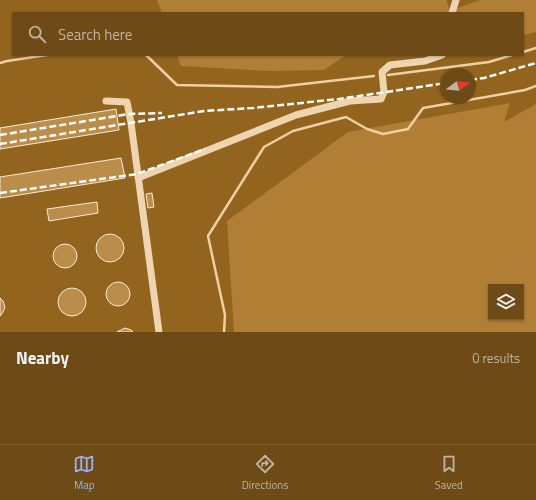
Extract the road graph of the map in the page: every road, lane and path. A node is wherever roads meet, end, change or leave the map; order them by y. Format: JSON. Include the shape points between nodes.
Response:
{"nodes":[{"id":1,"x":456,"y":0,"type":"edge"},
{"id":2,"x":452,"y":12,"type":"edge"},
{"id":3,"x":439,"y":56,"type":"edge"},
{"id":4,"x":106,"y":101,"type":"dead end"},
{"id":5,"x":138,"y":178,"type":"junction"},
{"id":6,"x":159,"y":332,"type":"edge"}],
"edges":[{"from":1,"to":2,"type":"lane"},
{"from":3,"to":5,"type":"lane","via":[[425,61],[390,65],[382,72],[384,92],[381,99],[350,101],[296,115]]},
{"from":4,"to":5,"type":"lane","via":[[127,102]]},
{"from":5,"to":6,"type":"lane"}]}
